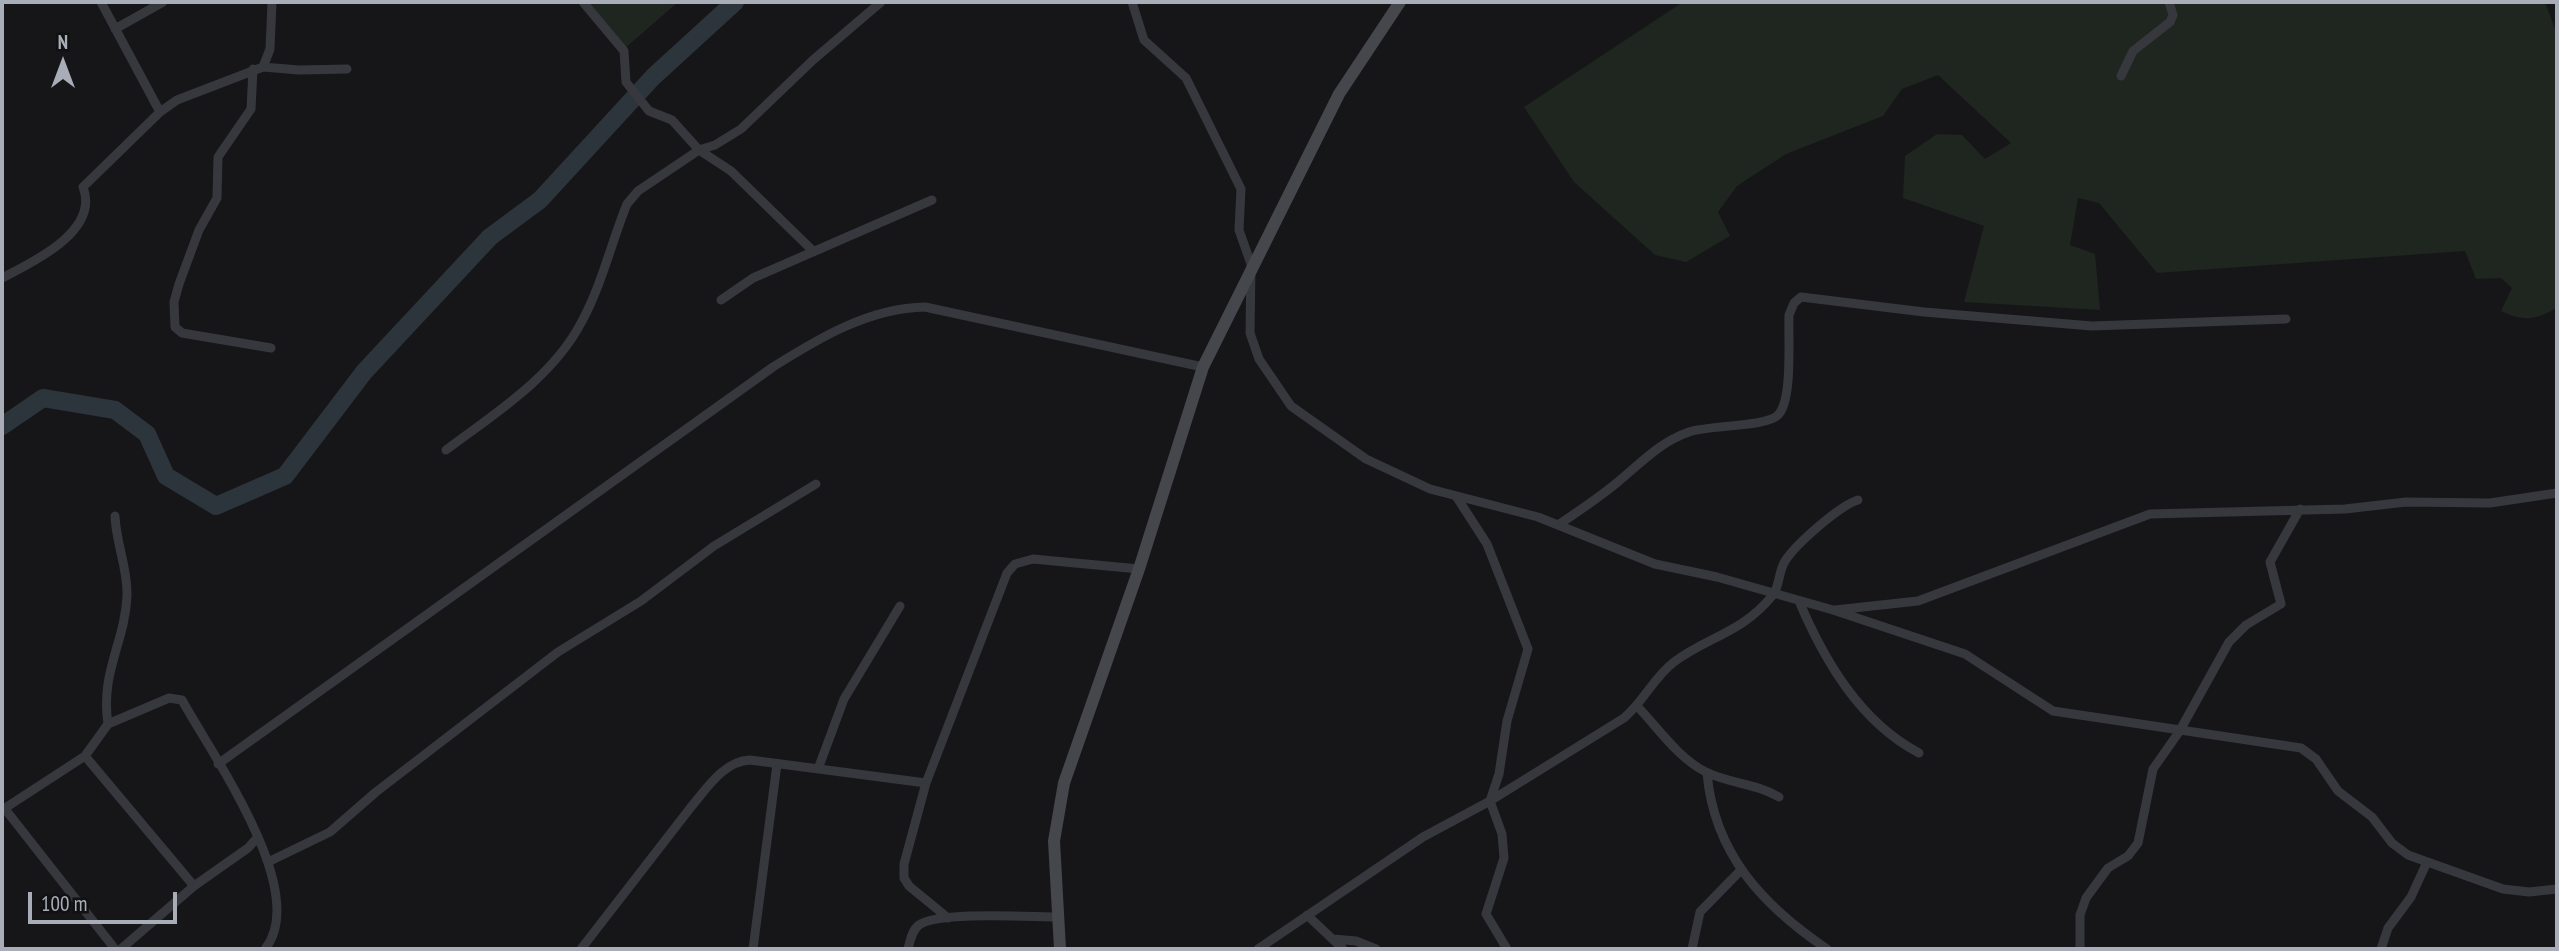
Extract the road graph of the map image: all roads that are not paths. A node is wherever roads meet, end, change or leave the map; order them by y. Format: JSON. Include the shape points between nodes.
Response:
{"nodes":[{"id":1,"x":101,"y":2,"type":"edge"},
{"id":2,"x":163,"y":2,"type":"edge"},
{"id":3,"x":272,"y":2,"type":"edge"},
{"id":4,"x":583,"y":2,"type":"edge"},
{"id":5,"x":881,"y":2,"type":"edge"},
{"id":6,"x":1132,"y":2,"type":"edge"},
{"id":7,"x":1400,"y":2,"type":"edge"},
{"id":8,"x":2169,"y":2,"type":"edge"},
{"id":9,"x":115,"y":29,"type":"junction"},
{"id":10,"x":258,"y":68,"type":"junction"},
{"id":11,"x":347,"y":69,"type":"dead end"},
{"id":12,"x":2121,"y":76,"type":"dead end"},
{"id":13,"x":160,"y":112,"type":"junction"},
{"id":14,"x":699,"y":150,"type":"junction"},
{"id":15,"x":932,"y":200,"type":"dead end"},
{"id":16,"x":812,"y":250,"type":"junction"},
{"id":17,"x":1251,"y":264,"type":"junction"},
{"id":18,"x":2,"y":278,"type":"edge"},
{"id":19,"x":722,"y":300,"type":"dead end"},
{"id":20,"x":2286,"y":319,"type":"dead end"},
{"id":21,"x":271,"y":348,"type":"dead end"},
{"id":22,"x":1202,"y":367,"type":"junction"},
{"id":23,"x":446,"y":450,"type":"dead end"},
{"id":24,"x":816,"y":484,"type":"dead end"},
{"id":25,"x":2557,"y":493,"type":"edge"},
{"id":26,"x":1456,"y":496,"type":"junction"},
{"id":27,"x":1858,"y":500,"type":"dead end"},
{"id":28,"x":2300,"y":509,"type":"junction"},
{"id":29,"x":115,"y":516,"type":"dead end"},
{"id":30,"x":1558,"y":525,"type":"junction"},
{"id":31,"x":1139,"y":569,"type":"junction"},
{"id":32,"x":1774,"y":594,"type":"junction"},
{"id":33,"x":1798,"y":601,"type":"junction"},
{"id":34,"x":900,"y":606,"type":"dead end"},
{"id":35,"x":1833,"y":610,"type":"junction"},
{"id":36,"x":1638,"y":707,"type":"junction"},
{"id":37,"x":108,"y":724,"type":"junction"},
{"id":38,"x":2179,"y":732,"type":"junction"},
{"id":39,"x":1919,"y":753,"type":"dead end"},
{"id":40,"x":85,"y":756,"type":"junction"},
{"id":41,"x":218,"y":764,"type":"junction"},
{"id":42,"x":777,"y":764,"type":"junction"},
{"id":43,"x":818,"y":769,"type":"junction"},
{"id":44,"x":1707,"y":773,"type":"junction"},
{"id":45,"x":926,"y":783,"type":"junction"},
{"id":46,"x":1779,"y":797,"type":"dead end"},
{"id":47,"x":1490,"y":801,"type":"junction"},
{"id":48,"x":3,"y":809,"type":"edge"},
{"id":49,"x":257,"y":838,"type":"junction"},
{"id":50,"x":268,"y":862,"type":"junction"},
{"id":51,"x":2427,"y":862,"type":"junction"},
{"id":52,"x":1741,"y":870,"type":"junction"},
{"id":53,"x":194,"y":886,"type":"junction"},
{"id":54,"x":2557,"y":889,"type":"edge"},
{"id":55,"x":1307,"y":915,"type":"junction"},
{"id":56,"x":1057,"y":917,"type":"junction"},
{"id":57,"x":948,"y":918,"type":"junction"},
{"id":58,"x":1333,"y":939,"type":"junction"},
{"id":59,"x":115,"y":949,"type":"edge"},
{"id":60,"x":121,"y":949,"type":"edge"},
{"id":61,"x":265,"y":949,"type":"edge"},
{"id":62,"x":581,"y":949,"type":"edge"},
{"id":63,"x":753,"y":949,"type":"edge"},
{"id":64,"x":908,"y":949,"type":"edge"},
{"id":65,"x":1060,"y":949,"type":"edge"},
{"id":66,"x":1258,"y":949,"type":"edge"},
{"id":67,"x":1343,"y":949,"type":"edge"},
{"id":68,"x":1376,"y":949,"type":"edge"},
{"id":69,"x":1507,"y":949,"type":"edge"},
{"id":70,"x":1692,"y":949,"type":"edge"},
{"id":71,"x":1827,"y":949,"type":"edge"},
{"id":72,"x":2080,"y":949,"type":"edge"},
{"id":73,"x":2381,"y":949,"type":"edge"}],
"edges":[{"from":1,"to":9,"type":"street"},
{"from":2,"to":9,"type":"street"},
{"from":3,"to":10,"type":"street","via":[[270,49]]},
{"from":4,"to":14,"type":"street","via":[[624,51],[626,82],[649,111],[672,120]]},
{"from":5,"to":14,"type":"street","via":[[741,129]]},
{"from":6,"to":17,"type":"street","via":[[1144,40],[1185,78],[1241,189],[1239,230]]},
{"from":7,"to":17,"type":"street","via":[[1343,87]]},
{"from":8,"to":12,"type":"street","via":[[2170,22],[2141,42]]},
{"from":9,"to":13,"type":"street"},
{"from":10,"to":11,"type":"street"},
{"from":10,"to":13,"type":"street","via":[[177,100]]},
{"from":10,"to":21,"type":"street","via":[[251,109],[218,157],[215,207],[195,240],[179,284],[174,317],[175,327],[182,333]]},
{"from":13,"to":18,"type":"street","via":[[83,187],[88,204],[85,213],[58,245]]},
{"from":14,"to":16,"type":"street","via":[[731,172]]},
{"from":14,"to":23,"type":"street","via":[[638,191],[627,204],[591,302],[560,356]]},
{"from":15,"to":16,"type":"street"},
{"from":16,"to":19,"type":"street","via":[[753,278]]},
{"from":17,"to":22,"type":"street"},
{"from":17,"to":26,"type":"street","via":[[1252,341],[1283,398],[1309,422],[1366,459],[1422,486]]},
{"from":20,"to":30,"type":"street","via":[[2092,326],[1801,297],[1790,315],[1784,407],[1774,419],[1702,428],[1673,438]]},
{"from":22,"to":31,"type":"street"},
{"from":22,"to":41,"type":"street","via":[[925,307],[904,307],[856,322],[773,367]]},
{"from":24,"to":50,"type":"street","via":[[714,546],[641,601],[558,652],[330,832]]},
{"from":25,"to":28,"type":"street","via":[[2502,502]]},
{"from":26,"to":30,"type":"street"},
{"from":26,"to":47,"type":"street","via":[[1487,544],[1528,649]]},
{"from":27,"to":32,"type":"street","via":[[1837,510],[1785,561]]},
{"from":28,"to":35,"type":"street","via":[[2139,516],[1918,601]]},
{"from":28,"to":38,"type":"street","via":[[2270,562],[2280,606],[2254,619],[2229,642]]},
{"from":29,"to":37,"type":"street","via":[[127,594],[108,671]]},
{"from":30,"to":32,"type":"street","via":[[1655,564]]},
{"from":31,"to":45,"type":"street","via":[[1033,559],[1010,568]]},
{"from":31,"to":56,"type":"street","via":[[1063,791],[1055,841]]},
{"from":32,"to":33,"type":"street"},
{"from":32,"to":36,"type":"street","via":[[1733,630],[1672,663]]},
{"from":33,"to":35,"type":"street"},
{"from":33,"to":39,"type":"street","via":[[1827,661],[1848,689],[1889,734]]},
{"from":34,"to":43,"type":"street","via":[[844,699]]},
{"from":35,"to":38,"type":"street","via":[[1972,658],[2053,710]]},
{"from":36,"to":44,"type":"street"},
{"from":36,"to":47,"type":"street"},
{"from":37,"to":40,"type":"street"},
{"from":37,"to":41,"type":"street","via":[[169,698],[182,700]]},
{"from":38,"to":51,"type":"street","via":[[2301,748],[2396,847]]},
{"from":38,"to":72,"type":"street","via":[[2153,769],[2138,843],[2128,856],[2108,868],[2082,905]]},
{"from":40,"to":48,"type":"street"},
{"from":40,"to":53,"type":"street"},
{"from":41,"to":49,"type":"street"},
{"from":42,"to":43,"type":"street"},
{"from":42,"to":62,"type":"street","via":[[742,761],[727,767]]},
{"from":42,"to":63,"type":"street"},
{"from":43,"to":45,"type":"street"},
{"from":44,"to":46,"type":"street","via":[[1756,785]]},
{"from":44,"to":52,"type":"street","via":[[1713,814]]},
{"from":45,"to":57,"type":"street","via":[[903,872],[909,886]]},
{"from":47,"to":55,"type":"street","via":[[1423,837]]},
{"from":47,"to":69,"type":"street","via":[[1502,834],[1504,858],[1486,914]]},
{"from":48,"to":59,"type":"street"},
{"from":49,"to":50,"type":"street"},
{"from":49,"to":53,"type":"street"},
{"from":50,"to":61,"type":"street","via":[[278,910],[274,938]]},
{"from":51,"to":54,"type":"street","via":[[2503,889]]},
{"from":51,"to":73,"type":"street","via":[[2411,897],[2388,928]]},
{"from":52,"to":70,"type":"street","via":[[1700,912]]},
{"from":52,"to":71,"type":"street","via":[[1791,923]]},
{"from":53,"to":60,"type":"street"},
{"from":55,"to":58,"type":"street"},
{"from":55,"to":66,"type":"street"},
{"from":56,"to":57,"type":"street"},
{"from":56,"to":65,"type":"street"},
{"from":57,"to":64,"type":"street","via":[[918,926]]},
{"from":58,"to":67,"type":"street"},
{"from":58,"to":68,"type":"street"}]}
